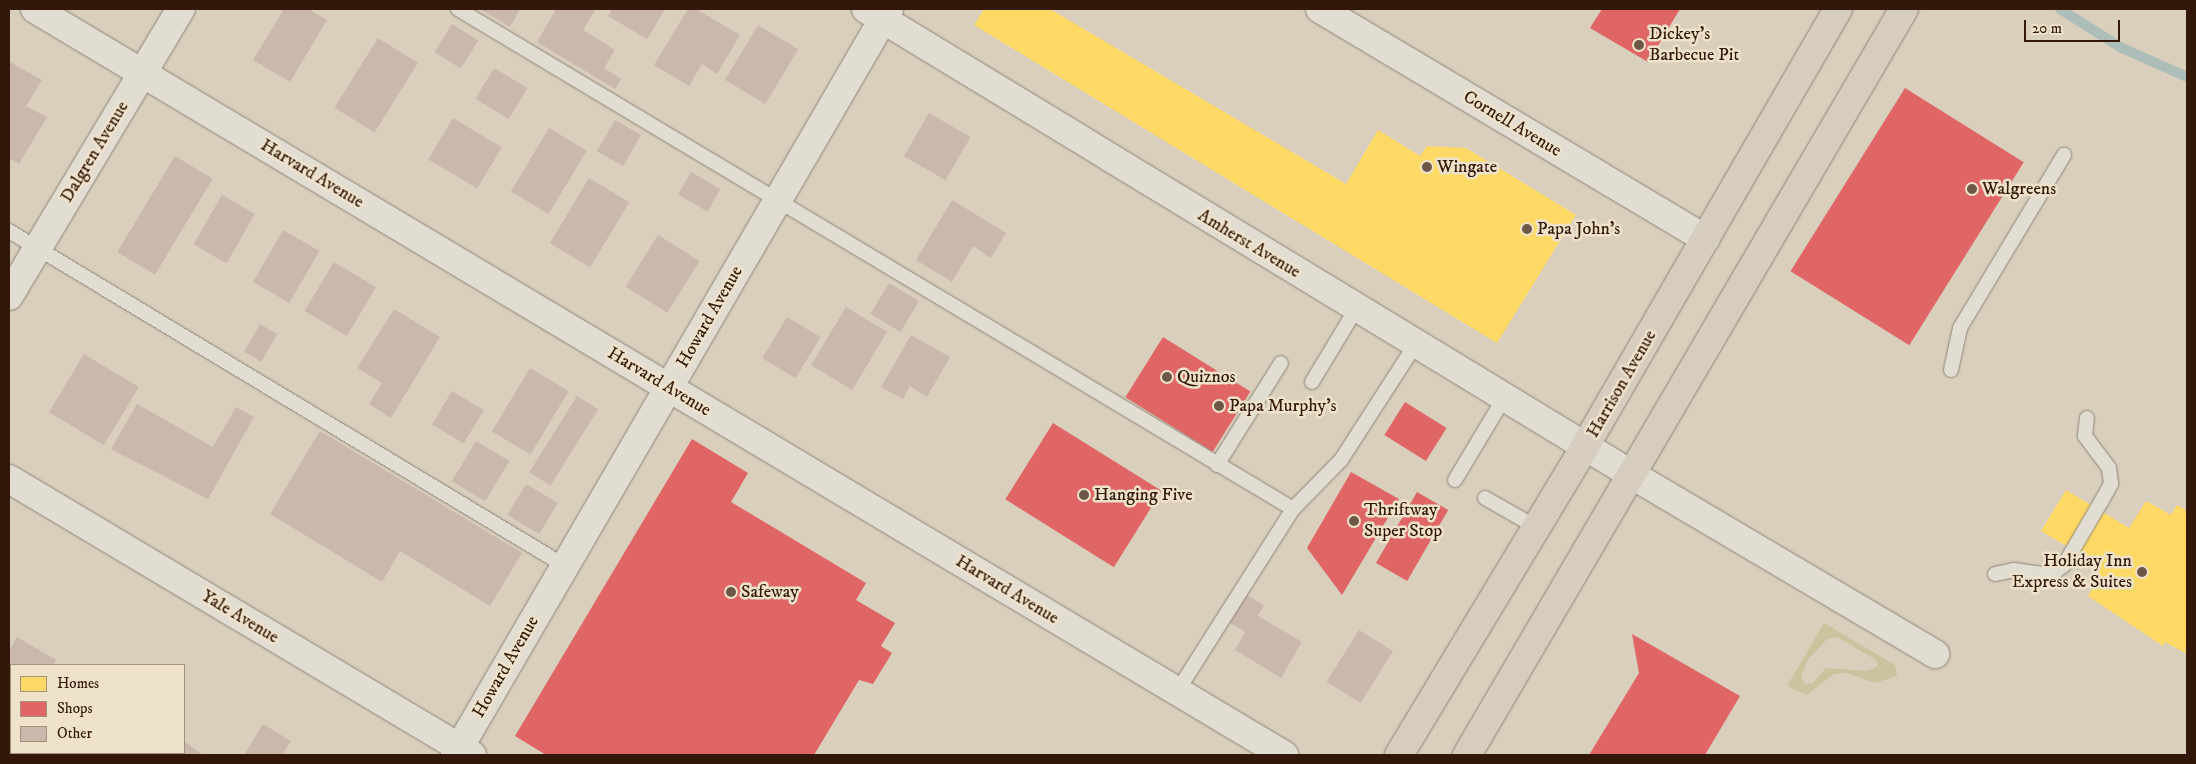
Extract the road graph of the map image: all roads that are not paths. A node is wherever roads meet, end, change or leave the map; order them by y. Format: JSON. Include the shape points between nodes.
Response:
{"nodes":[{"id":1,"x":35,"y":9,"type":"edge"},
{"id":2,"x":181,"y":9,"type":"edge"},
{"id":3,"x":458,"y":9,"type":"edge"},
{"id":4,"x":1320,"y":9,"type":"edge"},
{"id":5,"x":1838,"y":9,"type":"edge"},
{"id":6,"x":1904,"y":9,"type":"edge"},
{"id":7,"x":880,"y":12,"type":"edge"},
{"id":8,"x":142,"y":73,"type":"junction"},
{"id":9,"x":2064,"y":155,"type":"dead end"},
{"id":10,"x":776,"y":203,"type":"junction"},
{"id":11,"x":9,"y":231,"type":"edge"},
{"id":12,"x":1706,"y":239,"type":"junction"},
{"id":13,"x":37,"y":248,"type":"junction"},
{"id":14,"x":9,"y":296,"type":"edge"},
{"id":15,"x":1356,"y":309,"type":"junction"},
{"id":16,"x":1415,"y":345,"type":"junction"},
{"id":17,"x":1281,"y":363,"type":"dead end"},
{"id":18,"x":1951,"y":370,"type":"dead end"},
{"id":19,"x":1312,"y":382,"type":"dead end"},
{"id":20,"x":669,"y":388,"type":"junction"},
{"id":21,"x":1504,"y":398,"type":"junction"},
{"id":22,"x":2087,"y":418,"type":"dead end"},
{"id":23,"x":1584,"y":448,"type":"junction"},
{"id":24,"x":1217,"y":465,"type":"junction"},
{"id":25,"x":1634,"y":476,"type":"junction"},
{"id":26,"x":9,"y":479,"type":"edge"},
{"id":27,"x":1455,"y":480,"type":"dead end"},
{"id":28,"x":1485,"y":498,"type":"dead end"},
{"id":29,"x":1292,"y":509,"type":"junction"},
{"id":30,"x":1536,"y":527,"type":"junction"},
{"id":31,"x":566,"y":566,"type":"junction"},
{"id":32,"x":1996,"y":574,"type":"dead end"},
{"id":33,"x":1934,"y":654,"type":"dead end"},
{"id":34,"x":1178,"y":690,"type":"junction"},
{"id":35,"x":462,"y":753,"type":"edge"},
{"id":36,"x":1284,"y":755,"type":"edge"},
{"id":37,"x":1399,"y":755,"type":"edge"},
{"id":38,"x":1467,"y":755,"type":"edge"}],
"edges":[{"from":1,"to":8,"type":"street","name":"Harvard Avenue"},
{"from":2,"to":8,"type":"street","name":"Dalgren Avenue"},
{"from":3,"to":10,"type":"lane"},
{"from":4,"to":12,"type":"street","name":"Cornell Avenue"},
{"from":5,"to":12,"type":"main road","name":"Harrison Avenue"},
{"from":6,"to":25,"type":"main road"},
{"from":7,"to":10,"type":"street","name":"Howard Avenue"},
{"from":7,"to":15,"type":"street","name":"Amherst Avenue"},
{"from":8,"to":13,"type":"street","name":"Dalgren Avenue"},
{"from":8,"to":20,"type":"street","name":"Harvard Avenue"},
{"from":9,"to":18,"type":"lane","via":[[1960,328]]},
{"from":10,"to":20,"type":"street","name":"Howard Avenue"},
{"from":10,"to":24,"type":"lane"},
{"from":11,"to":13,"type":"lane"},
{"from":12,"to":23,"type":"main road","name":"Harrison Avenue"},
{"from":13,"to":14,"type":"street","name":"Dalgren Avenue"},
{"from":13,"to":31,"type":"lane"},
{"from":15,"to":16,"type":"street","name":"Amherst Avenue"},
{"from":15,"to":19,"type":"lane"},
{"from":16,"to":21,"type":"street","name":"Amherst Avenue"},
{"from":16,"to":29,"type":"lane","via":[[1340,460]]},
{"from":17,"to":24,"type":"lane"},
{"from":20,"to":31,"type":"street","name":"Howard Avenue"},
{"from":20,"to":34,"type":"street","name":"Harvard Avenue"},
{"from":21,"to":23,"type":"street","name":"Amherst Avenue"},
{"from":21,"to":27,"type":"lane"},
{"from":22,"to":32,"type":"lane","via":[[2085,436],[2109,468],[2111,484],[2101,502],[2064,565],[2052,575],[2014,570]]},
{"from":23,"to":25,"type":"street","name":"Amherst Avenue"},
{"from":23,"to":30,"type":"main road","name":"Harrison Avenue"},
{"from":24,"to":29,"type":"lane"},
{"from":25,"to":33,"type":"street","name":"Amherst Avenue"},
{"from":25,"to":38,"type":"main road"},
{"from":26,"to":35,"type":"street","name":"Yale Avenue"},
{"from":28,"to":30,"type":"lane"},
{"from":29,"to":34,"type":"lane"},
{"from":30,"to":37,"type":"main road","name":"Harrison Avenue"},
{"from":31,"to":35,"type":"street","name":"Howard Avenue"},
{"from":34,"to":36,"type":"street","name":"Harvard Avenue"}]}
